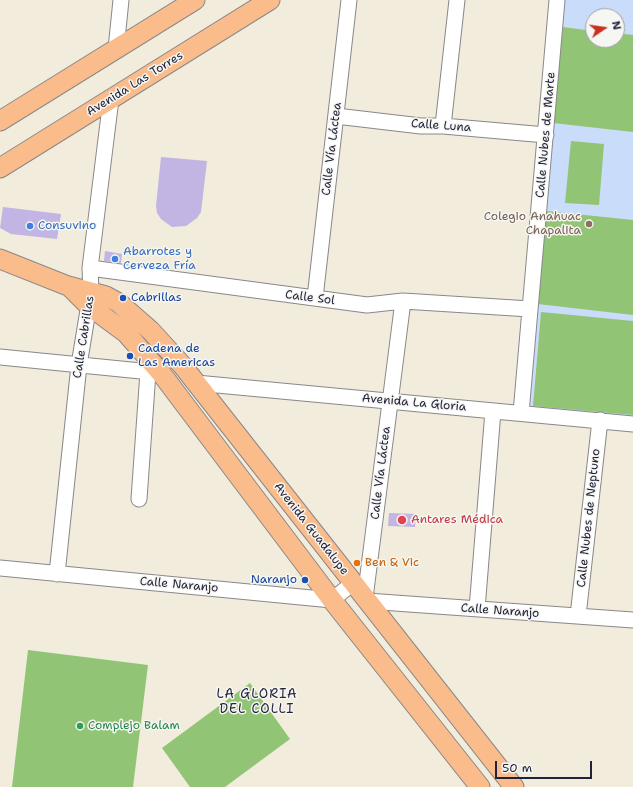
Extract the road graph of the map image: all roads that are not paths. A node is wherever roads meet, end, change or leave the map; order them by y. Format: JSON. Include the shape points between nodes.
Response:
{"nodes":[{"id":1,"x":122,"y":0,"type":"edge"},
{"id":2,"x":195,"y":0,"type":"edge"},
{"id":3,"x":270,"y":0,"type":"edge"},
{"id":4,"x":349,"y":0,"type":"edge"},
{"id":5,"x":457,"y":0,"type":"edge"},
{"id":6,"x":557,"y":0,"type":"edge"},
{"id":7,"x":116,"y":49,"type":"junction"},
{"id":8,"x":111,"y":99,"type":"junction"},
{"id":9,"x":336,"y":116,"type":"junction"},
{"id":10,"x":0,"y":121,"type":"edge"},
{"id":11,"x":443,"y":126,"type":"junction"},
{"id":12,"x":546,"y":135,"type":"junction"},
{"id":13,"x":0,"y":168,"type":"edge"},
{"id":14,"x":0,"y":259,"type":"edge"},
{"id":15,"x":90,"y":268,"type":"junction"},
{"id":16,"x":90,"y":298,"type":"junction"},
{"id":17,"x":315,"y":298,"type":"junction"},
{"id":18,"x":403,"y":301,"type":"junction"},
{"id":19,"x":530,"y":309,"type":"junction"},
{"id":20,"x":0,"y":357,"type":"edge"},
{"id":21,"x":79,"y":365,"type":"junction"},
{"id":22,"x":154,"y":373,"type":"junction"},
{"id":23,"x":196,"y":383,"type":"junction"},
{"id":24,"x":390,"y":401,"type":"junction"},
{"id":25,"x":493,"y":410,"type":"junction"},
{"id":26,"x":521,"y":413,"type":"junction"},
{"id":27,"x":600,"y":420,"type":"junction"},
{"id":28,"x":633,"y":424,"type":"edge"},
{"id":29,"x":140,"y":500,"type":"dead end"},
{"id":30,"x":0,"y":568,"type":"edge"},
{"id":31,"x":57,"y":574,"type":"junction"},
{"id":32,"x":353,"y":582,"type":"junction"},
{"id":33,"x":366,"y":599,"type":"junction"},
{"id":34,"x":332,"y":600,"type":"junction"},
{"id":35,"x":477,"y":609,"type":"junction"},
{"id":36,"x":578,"y":616,"type":"junction"},
{"id":37,"x":633,"y":620,"type":"edge"},
{"id":38,"x":480,"y":787,"type":"edge"},
{"id":39,"x":514,"y":787,"type":"edge"}],
"edges":[{"from":1,"to":7,"type":"street"},
{"from":2,"to":7,"type":"main road"},
{"from":3,"to":8,"type":"main road","name":"Avenida Las Torres"},
{"from":4,"to":9,"type":"street","name":"Calle Vía Láctea"},
{"from":5,"to":11,"type":"street"},
{"from":6,"to":12,"type":"street","name":"Calle Nubes de Marte"},
{"from":7,"to":10,"type":"main road"},
{"from":8,"to":13,"type":"main road","name":"Avenida Las Torres"},
{"from":8,"to":15,"type":"street","name":"Calle Cabrillas"},
{"from":9,"to":11,"type":"street","name":"Calle Luna","via":[[421,126]]},
{"from":9,"to":17,"type":"street","name":"Calle Vía Láctea"},
{"from":11,"to":12,"type":"street","name":"Calle Luna"},
{"from":12,"to":19,"type":"street","name":"Calle Nubes de Marte"},
{"from":14,"to":16,"type":"main road","via":[[68,286]]},
{"from":15,"to":16,"type":"street","name":"Calle Cabrillas"},
{"from":15,"to":17,"type":"street","name":"Calle Sol"},
{"from":16,"to":21,"type":"street","name":"Calle Cabrillas"},
{"from":16,"to":22,"type":"main road","name":"Avenida Guadalupe","via":[[126,333]]},
{"from":16,"to":23,"type":"main road","name":"Avenida Guadalupe","via":[[119,303],[151,331]]},
{"from":17,"to":18,"type":"street","name":"Calle Sol","via":[[367,305]]},
{"from":18,"to":19,"type":"street","name":"Calle Sol"},
{"from":18,"to":24,"type":"street","name":"Calle Vía Láctea"},
{"from":19,"to":26,"type":"street","name":"Calle Nubes de Marte"},
{"from":20,"to":21,"type":"street"},
{"from":21,"to":22,"type":"street"},
{"from":21,"to":31,"type":"street","name":"Calle Cabrillas"},
{"from":22,"to":29,"type":"street"},
{"from":22,"to":34,"type":"main road","name":"Avenida Guadalupe"},
{"from":23,"to":24,"type":"street","name":"Avenida La Gloria"},
{"from":23,"to":32,"type":"main road","name":"Avenida Guadalupe"},
{"from":24,"to":25,"type":"street","name":"Avenida La Gloria"},
{"from":24,"to":33,"type":"street","name":"Calle Vía Láctea"},
{"from":25,"to":26,"type":"street","name":"Avenida La Gloria"},
{"from":25,"to":35,"type":"street"},
{"from":26,"to":27,"type":"street","name":"Avenida La Gloria"},
{"from":27,"to":28,"type":"street","name":"Avenida La Gloria"},
{"from":27,"to":36,"type":"street","name":"Calle Nubes de Neptuno"},
{"from":30,"to":31,"type":"street","name":"Calle Naranjo"},
{"from":31,"to":34,"type":"street","name":"Calle Naranjo"},
{"from":32,"to":33,"type":"main road","name":"Avenida Guadalupe"},
{"from":32,"to":34,"type":"street"},
{"from":33,"to":35,"type":"street","name":"Calle Naranjo"},
{"from":33,"to":39,"type":"main road","name":"Avenida Guadalupe"},
{"from":34,"to":38,"type":"main road","name":"Avenida Guadalupe"},
{"from":35,"to":36,"type":"street","name":"Calle Naranjo"},
{"from":36,"to":37,"type":"street","name":"Calle Naranjo"}]}
